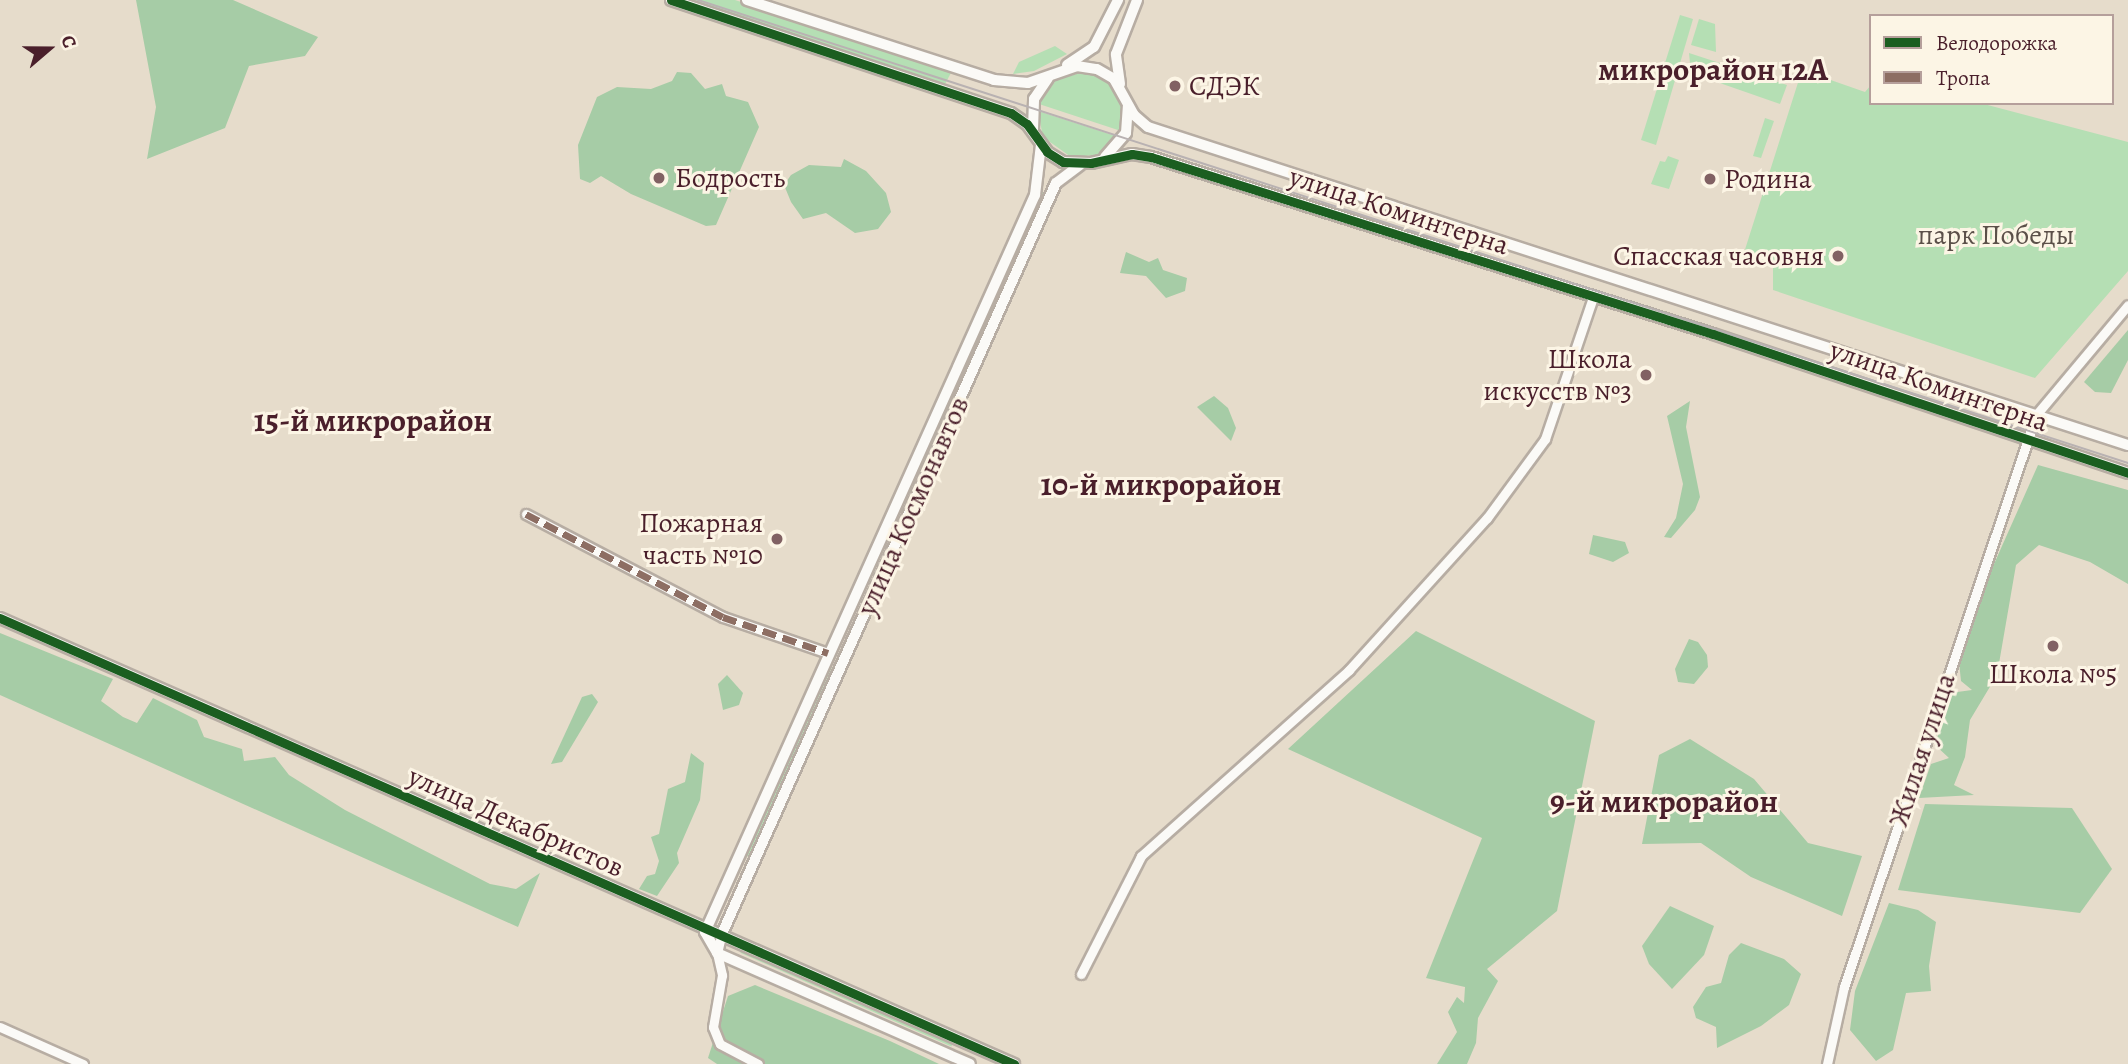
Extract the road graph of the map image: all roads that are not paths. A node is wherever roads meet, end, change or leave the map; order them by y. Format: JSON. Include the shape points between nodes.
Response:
{"nodes":[{"id":1,"x":671,"y":0,"type":"edge"},
{"id":2,"x":747,"y":0,"type":"edge"},
{"id":3,"x":1118,"y":0,"type":"edge"},
{"id":4,"x":1137,"y":0,"type":"edge"},
{"id":5,"x":1058,"y":71,"type":"junction"},
{"id":6,"x":1120,"y":87,"type":"junction"},
{"id":7,"x":1128,"y":106,"type":"junction"},
{"id":8,"x":1033,"y":129,"type":"junction"},
{"id":9,"x":1041,"y":145,"type":"junction"},
{"id":10,"x":1091,"y":163,"type":"junction"},
{"id":11,"x":1593,"y":297,"type":"junction"},
{"id":12,"x":2128,"y":305,"type":"edge"},
{"id":13,"x":965,"y":344,"type":"junction"},
{"id":14,"x":982,"y":353,"type":"junction"},
{"id":15,"x":2036,"y":415,"type":"junction"},
{"id":16,"x":2028,"y":439,"type":"junction"},
{"id":17,"x":2128,"y":445,"type":"edge"},
{"id":18,"x":2128,"y":473,"type":"edge"},
{"id":19,"x":526,"y":514,"type":"dead end"},
{"id":20,"x":0,"y":618,"type":"edge"},
{"id":21,"x":828,"y":653,"type":"junction"},
{"id":22,"x":736,"y":856,"type":"junction"},
{"id":23,"x":752,"y":863,"type":"junction"},
{"id":24,"x":705,"y":932,"type":"junction"},
{"id":25,"x":721,"y":936,"type":"junction"},
{"id":26,"x":717,"y":953,"type":"junction"},
{"id":27,"x":1081,"y":974,"type":"dead end"},
{"id":28,"x":0,"y":1027,"type":"edge"},
{"id":29,"x":962,"y":1041,"type":"junction"},
{"id":30,"x":954,"y":1057,"type":"junction"},
{"id":31,"x":83,"y":1064,"type":"edge"},
{"id":32,"x":758,"y":1064,"type":"edge"},
{"id":33,"x":970,"y":1064,"type":"edge"},
{"id":34,"x":1014,"y":1064,"type":"edge"},
{"id":35,"x":1827,"y":1064,"type":"edge"}],
"edges":[{"from":1,"to":8,"type":"street","via":[[925,83],[1016,116]]},
{"from":2,"to":5,"type":"street","via":[[994,80],[1028,83]]},
{"from":3,"to":5,"type":"street","via":[[1094,47]]},
{"from":4,"to":6,"type":"street","via":[[1116,54]]},
{"from":5,"to":6,"type":"street","via":[[1077,66],[1097,69]]},
{"from":5,"to":8,"type":"street","via":[[1035,95]]},
{"from":6,"to":7,"type":"street","name":"улица Коминтерна"},
{"from":7,"to":10,"type":"street","name":"улица Космонавтов","via":[[1128,127],[1118,147]]},
{"from":7,"to":15,"type":"street","name":"улица Коминтерна","via":[[1143,123],[1159,131]]},
{"from":8,"to":9,"type":"street"},
{"from":9,"to":10,"type":"street","name":"улица Коминтерна","via":[[1063,162]]},
{"from":9,"to":13,"type":"street","name":"улица Космонавтов","via":[[1035,195]]},
{"from":10,"to":11,"type":"street","name":"улица Коминтерна","via":[[1126,155],[1151,157]]},
{"from":10,"to":14,"type":"street","name":"улица Космонавтов","via":[[1072,168],[1056,183]]},
{"from":11,"to":16,"type":"street","name":"улица Коминтерна"},
{"from":11,"to":27,"type":"street","via":[[1545,439],[1493,511],[1349,670],[1141,856]]},
{"from":12,"to":15,"type":"street"},
{"from":13,"to":14,"type":"street"},
{"from":13,"to":21,"type":"street","name":"улица Космонавтов"},
{"from":14,"to":23,"type":"street","name":"улица Космонавтов"},
{"from":15,"to":16,"type":"street","name":"Жилая улица"},
{"from":15,"to":17,"type":"street","name":"улица Коминтерна"},
{"from":16,"to":18,"type":"street","name":"улица Коминтерна"},
{"from":16,"to":35,"type":"street","name":"Жилая улица","via":[[1844,987]]},
{"from":19,"to":21,"type":"street","via":[[723,617]]},
{"from":20,"to":24,"type":"street","name":"улица Декабристов"},
{"from":21,"to":22,"type":"street","name":"улица Космонавтов"},
{"from":22,"to":23,"type":"street"},
{"from":22,"to":24,"type":"street","name":"улица Космонавтов"},
{"from":23,"to":25,"type":"street","name":"улица Космонавтов"},
{"from":24,"to":25,"type":"street","name":"улица Декабристов"},
{"from":24,"to":26,"type":"street"},
{"from":25,"to":26,"type":"street"},
{"from":25,"to":29,"type":"street","name":"улица Декабристов"},
{"from":26,"to":30,"type":"street"},
{"from":26,"to":32,"type":"street","via":[[722,975],[713,1027],[720,1044]]},
{"from":28,"to":31,"type":"street"},
{"from":29,"to":30,"type":"street"},
{"from":29,"to":34,"type":"street","name":"улица Декабристов"},
{"from":30,"to":33,"type":"street"}]}
